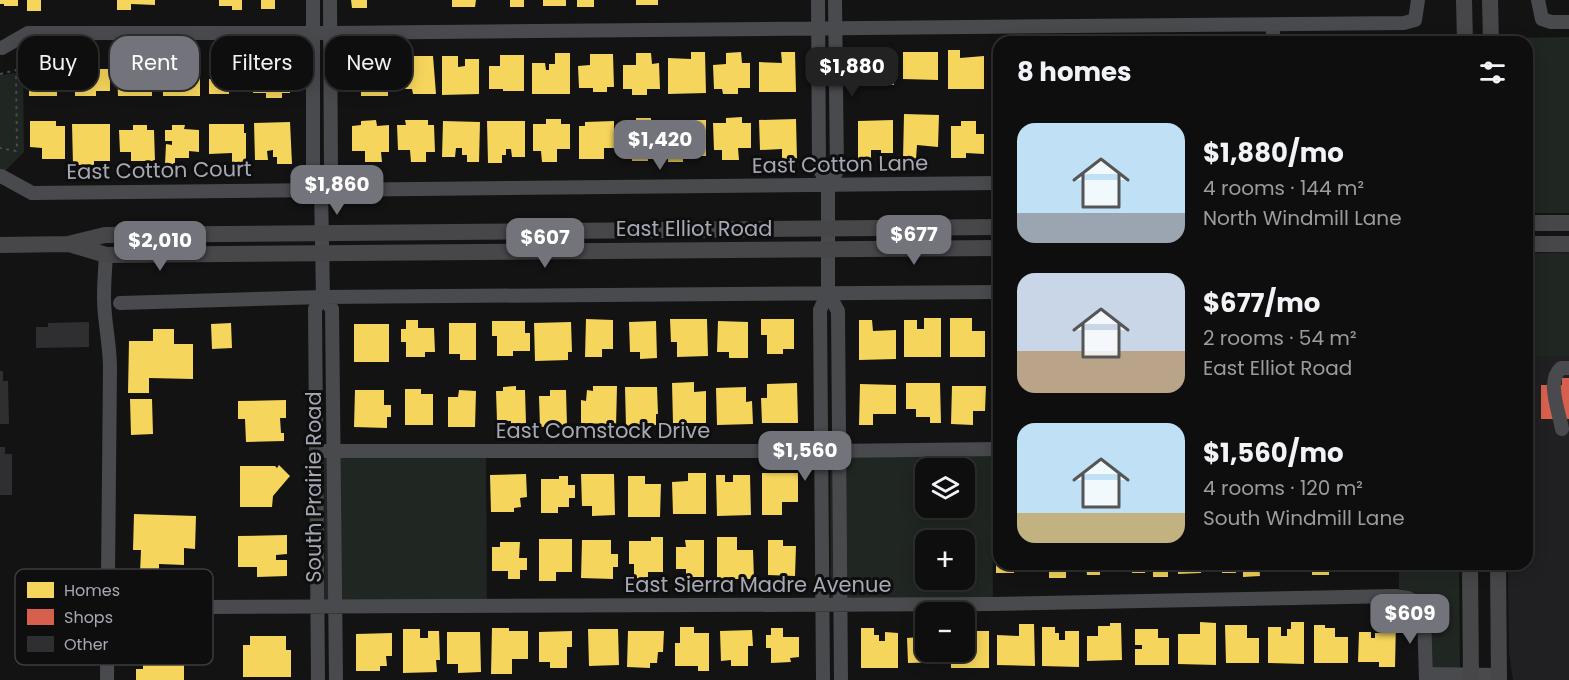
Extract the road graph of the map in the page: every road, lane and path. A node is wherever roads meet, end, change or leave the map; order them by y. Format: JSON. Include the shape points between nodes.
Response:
{"nodes":[{"id":1,"x":313,"y":0,"type":"edge"},
{"id":2,"x":330,"y":0,"type":"edge"},
{"id":3,"x":818,"y":0,"type":"edge"},
{"id":4,"x":835,"y":0,"type":"edge"},
{"id":5,"x":1418,"y":0,"type":"edge"},
{"id":6,"x":1464,"y":0,"type":"edge"},
{"id":7,"x":1490,"y":0,"type":"edge"},
{"id":8,"x":1538,"y":0,"type":"edge"},
{"id":9,"x":1569,"y":22,"type":"edge"},
{"id":10,"x":1273,"y":25,"type":"junction"},
{"id":11,"x":819,"y":29,"type":"junction"},
{"id":12,"x":835,"y":29,"type":"junction"},
{"id":13,"x":322,"y":33,"type":"junction"},
{"id":14,"x":1273,"y":36,"type":"edge"},
{"id":15,"x":1465,"y":36,"type":"edge"},
{"id":16,"x":1491,"y":36,"type":"edge"},
{"id":17,"x":2,"y":48,"type":"dead end"},
{"id":18,"x":0,"y":74,"type":"edge"},
{"id":19,"x":0,"y":148,"type":"edge"},
{"id":20,"x":1,"y":176,"type":"edge"},
{"id":21,"x":993,"y":183,"type":"edge"},
{"id":22,"x":828,"y":185,"type":"junction"},
{"id":23,"x":321,"y":189,"type":"junction"},
{"id":24,"x":1533,"y":223,"type":"edge"},
{"id":25,"x":1569,"y":223,"type":"edge"},
{"id":26,"x":993,"y":227,"type":"edge"},
{"id":27,"x":828,"y":239,"type":"junction"},
{"id":28,"x":322,"y":243,"type":"junction"},
{"id":29,"x":68,"y":244,"type":"junction"},
{"id":30,"x":1533,"y":244,"type":"edge"},
{"id":31,"x":1569,"y":244,"type":"edge"},
{"id":32,"x":0,"y":245,"type":"edge"},
{"id":33,"x":993,"y":248,"type":"edge"},
{"id":34,"x":106,"y":255,"type":"junction"},
{"id":35,"x":993,"y":292,"type":"edge"},
{"id":36,"x":828,"y":293,"type":"junction"},
{"id":37,"x":323,"y":297,"type":"junction"},
{"id":38,"x":120,"y":303,"type":"dead end"},
{"id":39,"x":1569,"y":368,"type":"edge"},
{"id":40,"x":1562,"y":429,"type":"dead end"},
{"id":41,"x":993,"y":449,"type":"edge"},
{"id":42,"x":316,"y":451,"type":"junction"},
{"id":43,"x":334,"y":451,"type":"junction"},
{"id":44,"x":821,"y":451,"type":"junction"},
{"id":45,"x":839,"y":451,"type":"junction"},
{"id":46,"x":108,"y":569,"type":"edge"},
{"id":47,"x":1470,"y":570,"type":"edge"},
{"id":48,"x":1498,"y":570,"type":"edge"},
{"id":49,"x":822,"y":604,"type":"junction"},
{"id":50,"x":840,"y":604,"type":"junction"},
{"id":51,"x":317,"y":606,"type":"junction"},
{"id":52,"x":334,"y":606,"type":"junction"},
{"id":53,"x":213,"y":607,"type":"edge"},
{"id":54,"x":107,"y":665,"type":"edge"},
{"id":55,"x":1426,"y":677,"type":"edge"},
{"id":56,"x":1471,"y":677,"type":"edge"},
{"id":57,"x":1499,"y":677,"type":"edge"},
{"id":58,"x":107,"y":680,"type":"edge"},
{"id":59,"x":318,"y":680,"type":"edge"},
{"id":60,"x":336,"y":680,"type":"edge"},
{"id":61,"x":823,"y":680,"type":"edge"},
{"id":62,"x":841,"y":680,"type":"edge"}],
"edges":[{"from":1,"to":13,"type":"street"},
{"from":2,"to":13,"type":"street"},
{"from":3,"to":11,"type":"street"},
{"from":4,"to":12,"type":"street"},
{"from":5,"to":10,"type":"street","via":[[1415,20],[1404,23]]},
{"from":6,"to":15,"type":"main road"},
{"from":7,"to":16,"type":"main road"},
{"from":8,"to":9,"type":"street","via":[[1542,19]]},
{"from":10,"to":12,"type":"street"},
{"from":10,"to":14,"type":"street"},
{"from":11,"to":12,"type":"street"},
{"from":11,"to":13,"type":"street"},
{"from":11,"to":22,"type":"street","via":[[819,168]]},
{"from":12,"to":22,"type":"street","via":[[837,171]]},
{"from":13,"to":17,"type":"street","via":[[28,33]]},
{"from":13,"to":23,"type":"street","via":[[331,173]]},
{"from":18,"to":19,"type":"path","via":[[16,70],[17,150]]},
{"from":20,"to":23,"type":"street","name":"East Cotton Court","via":[[32,193]]},
{"from":21,"to":22,"type":"street","name":"East Cotton Lane"},
{"from":22,"to":23,"type":"street","name":"East Cotton Lane"},
{"from":22,"to":27,"type":"street"},
{"from":23,"to":28,"type":"street","name":"South Prairie Road"},
{"from":24,"to":25,"type":"main road"},
{"from":26,"to":27,"type":"main road","name":"East Elliot Road"},
{"from":27,"to":28,"type":"main road","name":"East Elliot Road"},
{"from":27,"to":33,"type":"main road","name":"East Elliot Road"},
{"from":27,"to":36,"type":"street"},
{"from":28,"to":29,"type":"main road","name":"East Elliot Road","via":[[105,235]]},
{"from":28,"to":34,"type":"main road","name":"East Elliot Road"},
{"from":28,"to":37,"type":"street","name":"South Prairie Road"},
{"from":29,"to":32,"type":"main road","name":"East Elliot Road"},
{"from":29,"to":34,"type":"main road","name":"East Elliot Road"},
{"from":30,"to":31,"type":"main road"},
{"from":34,"to":46,"type":"street","via":[[104,297],[110,359]]},
{"from":35,"to":36,"type":"street"},
{"from":36,"to":37,"type":"street"},
{"from":36,"to":44,"type":"street","via":[[820,310]]},
{"from":36,"to":45,"type":"street","via":[[838,311]]},
{"from":37,"to":38,"type":"street"},
{"from":37,"to":42,"type":"street","name":"South Prairie Road","via":[[315,309]]},
{"from":37,"to":43,"type":"street","name":"South Prairie Road","via":[[332,309]]},
{"from":39,"to":40,"type":"street","via":[[1555,373],[1553,383]]},
{"from":41,"to":45,"type":"street","name":"East Comstock Drive"},
{"from":42,"to":43,"type":"street","name":"East Comstock Drive"},
{"from":42,"to":51,"type":"street","name":"South Prairie Road"},
{"from":43,"to":44,"type":"street","name":"East Comstock Drive"},
{"from":43,"to":52,"type":"street","name":"South Prairie Road"},
{"from":44,"to":45,"type":"street","name":"East Comstock Drive"},
{"from":44,"to":49,"type":"street"},
{"from":45,"to":50,"type":"street"},
{"from":47,"to":56,"type":"main road"},
{"from":48,"to":57,"type":"main road"},
{"from":49,"to":50,"type":"street","name":"East Sierra Madre Avenue"},
{"from":49,"to":52,"type":"street","name":"East Sierra Madre Avenue"},
{"from":49,"to":61,"type":"street"},
{"from":50,"to":55,"type":"street","name":"East Sierra Madre Avenue","via":[[1408,598],[1421,604],[1424,613]]},
{"from":50,"to":62,"type":"street"},
{"from":51,"to":52,"type":"street","name":"East Sierra Madre Avenue"},
{"from":51,"to":53,"type":"street","name":"East Sierra Madre Avenue"},
{"from":51,"to":59,"type":"street","name":"South Prairie Road"},
{"from":52,"to":60,"type":"street","name":"South Prairie Road"},
{"from":54,"to":58,"type":"street"},
{"from":55,"to":56,"type":"street"},
{"from":56,"to":57,"type":"street"}]}
